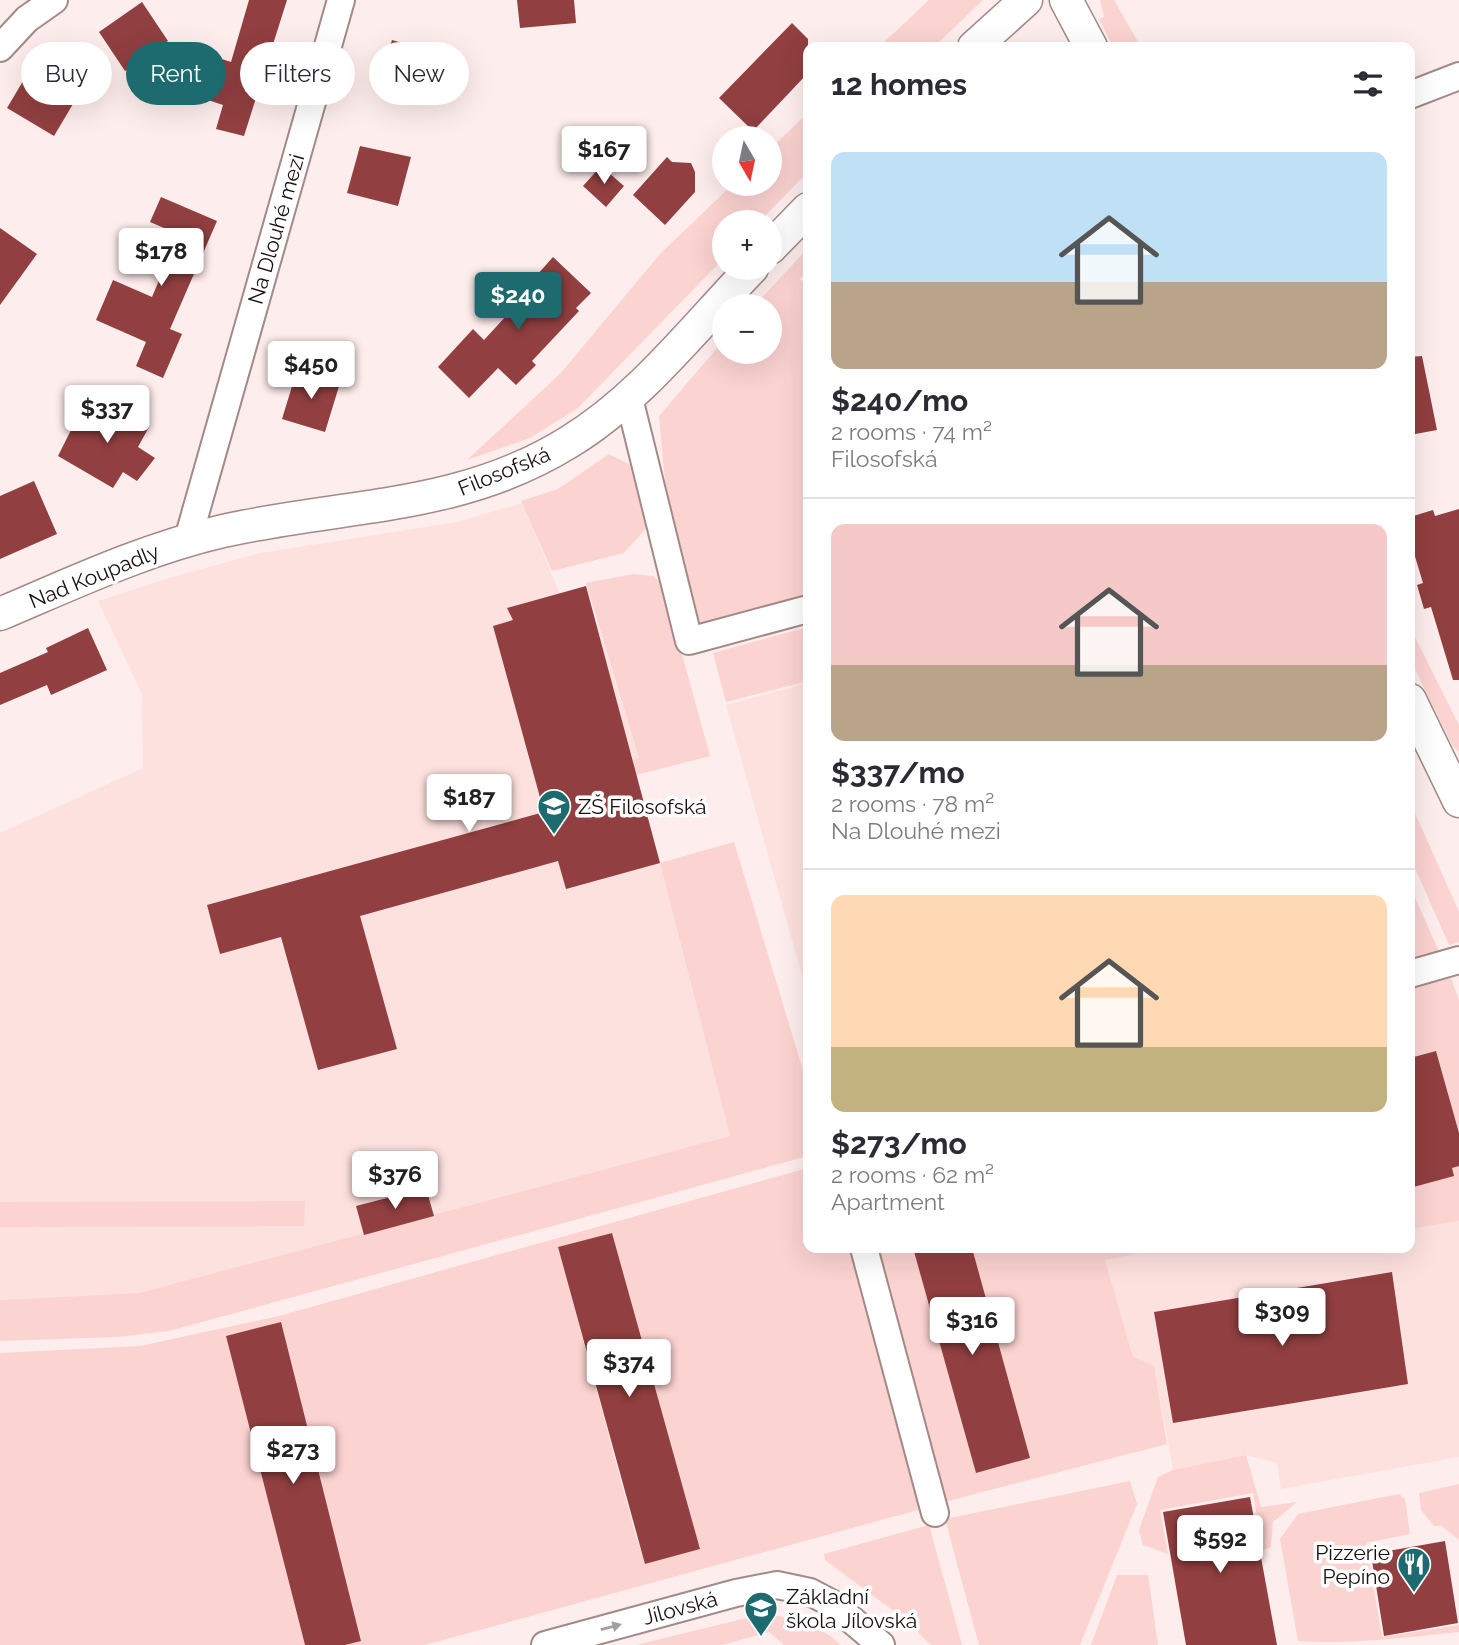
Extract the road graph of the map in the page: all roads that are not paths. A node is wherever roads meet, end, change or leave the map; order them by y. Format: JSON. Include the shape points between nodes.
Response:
{"nodes":[{"id":1,"x":54,"y":0,"type":"edge"},
{"id":2,"x":341,"y":0,"type":"edge"},
{"id":3,"x":1026,"y":0,"type":"edge"},
{"id":4,"x":1066,"y":0,"type":"edge"},
{"id":5,"x":980,"y":42,"type":"edge"},
{"id":6,"x":1088,"y":42,"type":"edge"},
{"id":7,"x":0,"y":48,"type":"edge"},
{"id":8,"x":1459,"y":76,"type":"edge"},
{"id":9,"x":1415,"y":93,"type":"edge"},
{"id":10,"x":803,"y":214,"type":"edge"},
{"id":11,"x":782,"y":236,"type":"edge"},
{"id":12,"x":741,"y":280,"type":"edge"},
{"id":13,"x":629,"y":398,"type":"junction"},
{"id":14,"x":188,"y":539,"type":"junction"},
{"id":15,"x":803,"y":610,"type":"edge"},
{"id":16,"x":0,"y":614,"type":"edge"},
{"id":17,"x":1415,"y":710,"type":"edge"},
{"id":18,"x":1459,"y":800,"type":"edge"},
{"id":19,"x":1459,"y":960,"type":"edge"},
{"id":20,"x":1415,"y":973,"type":"edge"},
{"id":21,"x":865,"y":1253,"type":"edge"},
{"id":22,"x":935,"y":1513,"type":"dead end"},
{"id":23,"x":545,"y":1645,"type":"edge"},
{"id":24,"x":881,"y":1645,"type":"edge"}],
"edges":[{"from":1,"to":7,"type":"street","via":[[27,19]]},
{"from":2,"to":14,"type":"street","name":"Na Dlouhé mezi"},
{"from":3,"to":5,"type":"street"},
{"from":4,"to":6,"type":"street"},
{"from":8,"to":9,"type":"street"},
{"from":10,"to":11,"type":"street"},
{"from":12,"to":13,"type":"street","name":"Filosofská"},
{"from":13,"to":14,"type":"street","name":"Filosofská","via":[[569,443],[485,483],[411,502]]},
{"from":13,"to":15,"type":"street","via":[[690,641]]},
{"from":14,"to":16,"type":"street","name":"Nad Koupadly"},
{"from":17,"to":18,"type":"street"},
{"from":19,"to":20,"type":"street"},
{"from":21,"to":22,"type":"street"},
{"from":23,"to":24,"type":"street","name":"Jílovská","one_way":true,"via":[[777,1585],[810,1592],[833,1604]]}]}
